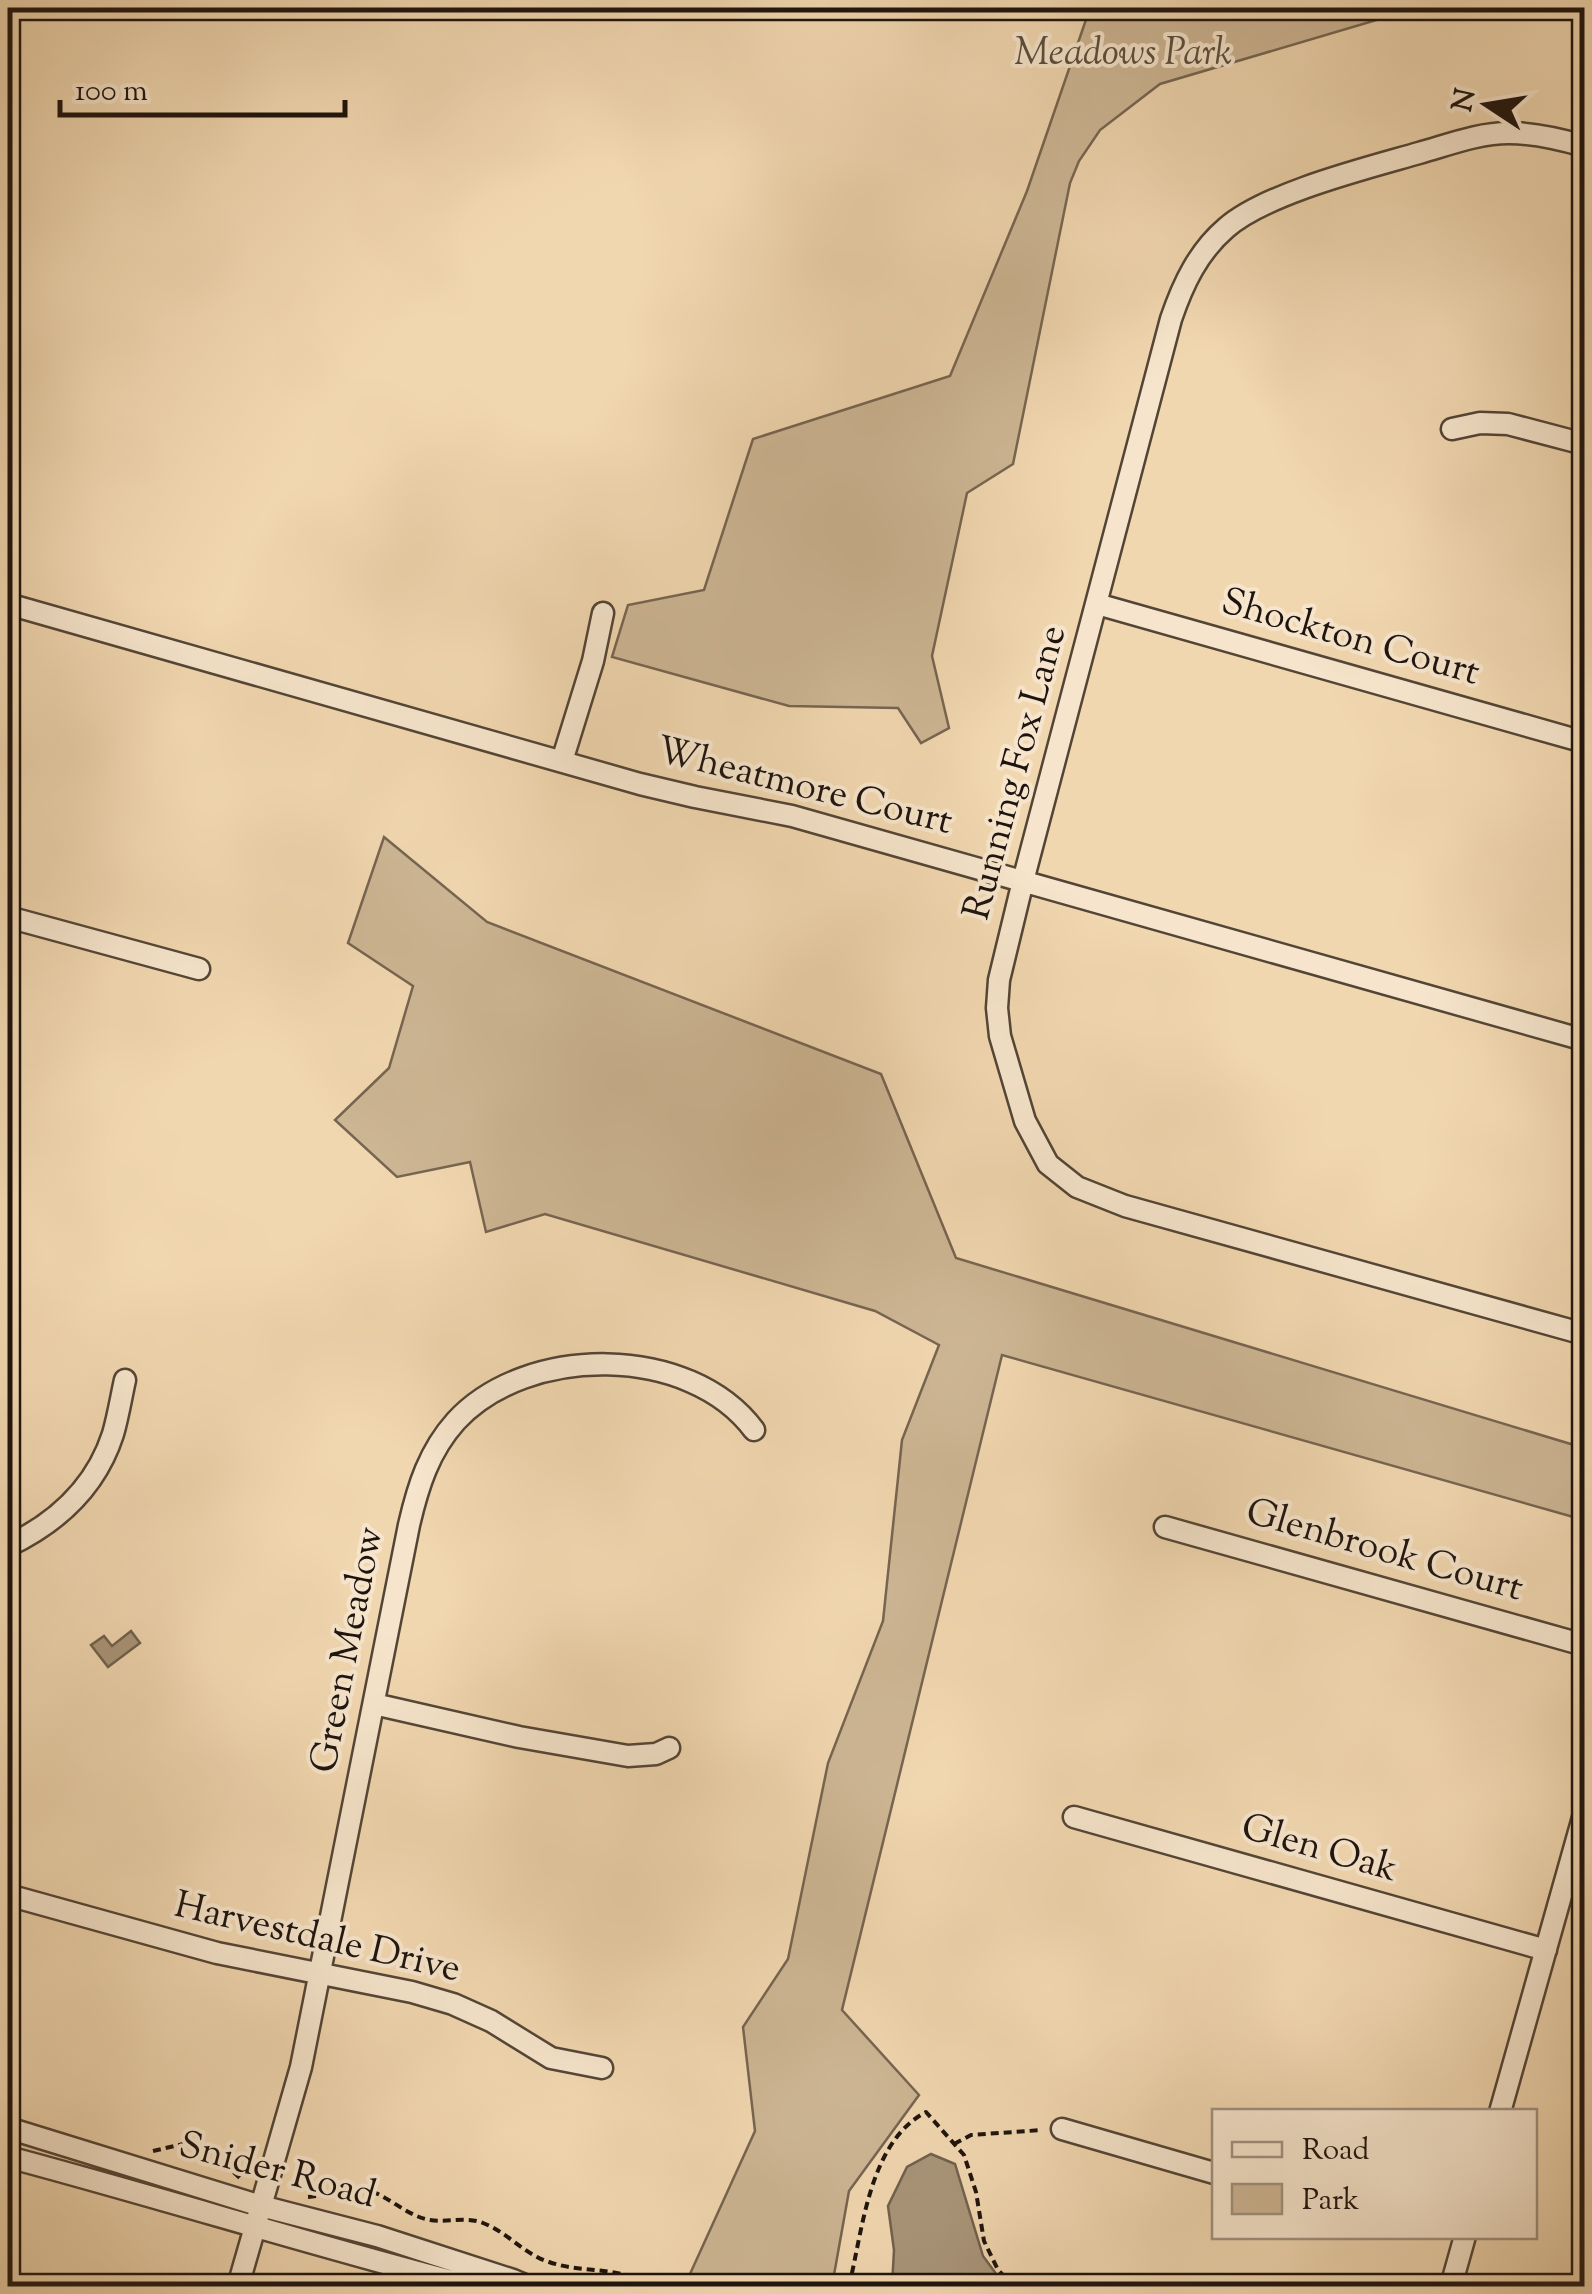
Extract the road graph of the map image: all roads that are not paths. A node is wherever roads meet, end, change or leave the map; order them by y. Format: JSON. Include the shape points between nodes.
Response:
{"nodes":[{"id":1,"x":1584,"y":146,"type":"edge"},
{"id":2,"x":1452,"y":430,"type":"dead end"},
{"id":3,"x":1584,"y":444,"type":"edge"},
{"id":4,"x":8,"y":604,"type":"edge"},
{"id":5,"x":1097,"y":604,"type":"junction"},
{"id":6,"x":603,"y":613,"type":"dead end"},
{"id":7,"x":1584,"y":742,"type":"edge"},
{"id":8,"x":562,"y":761,"type":"junction"},
{"id":9,"x":1024,"y":881,"type":"junction"},
{"id":10,"x":8,"y":917,"type":"edge"},
{"id":11,"x":199,"y":968,"type":"dead end"},
{"id":12,"x":1584,"y":1040,"type":"edge"},
{"id":13,"x":1584,"y":1334,"type":"edge"},
{"id":14,"x":126,"y":1380,"type":"dead end"},
{"id":15,"x":754,"y":1430,"type":"dead end"},
{"id":16,"x":1165,"y":1526,"type":"dead end"},
{"id":17,"x":8,"y":1546,"type":"edge"},
{"id":18,"x":1584,"y":1644,"type":"edge"},
{"id":19,"x":374,"y":1704,"type":"junction"},
{"id":20,"x":669,"y":1748,"type":"dead end"},
{"id":21,"x":1584,"y":1814,"type":"edge"},
{"id":22,"x":1074,"y":1817,"type":"dead end"},
{"id":23,"x":8,"y":1895,"type":"edge"},
{"id":24,"x":1546,"y":1950,"type":"junction"},
{"id":25,"x":320,"y":1974,"type":"junction"},
{"id":26,"x":602,"y":2068,"type":"dead end"},
{"id":27,"x":1501,"y":2109,"type":"edge"},
{"id":28,"x":8,"y":2128,"type":"edge"},
{"id":29,"x":1062,"y":2128,"type":"road end"},
{"id":30,"x":8,"y":2156,"type":"edge"},
{"id":31,"x":1212,"y":2172,"type":"edge"},
{"id":32,"x":259,"y":2216,"type":"junction"},
{"id":33,"x":1457,"y":2239,"type":"edge"},
{"id":34,"x":238,"y":2286,"type":"edge"},
{"id":35,"x":470,"y":2286,"type":"edge"},
{"id":36,"x":526,"y":2286,"type":"edge"},
{"id":37,"x":1451,"y":2286,"type":"edge"}],
"edges":[{"from":1,"to":5,"type":"street","name":"Running Fox Lane","via":[[1536,135],[1481,136],[1278,199],[1229,225],[1193,267],[1176,305]]},
{"from":2,"to":3,"type":"street","via":[[1494,422]]},
{"from":4,"to":8,"type":"street","name":"Wheatmore Court"},
{"from":5,"to":7,"type":"street","name":"Shockton Court"},
{"from":5,"to":9,"type":"street","name":"Running Fox Lane"},
{"from":6,"to":8,"type":"street"},
{"from":8,"to":9,"type":"street","name":"Wheatmore Court"},
{"from":9,"to":12,"type":"street","name":"Wheatmore Court"},
{"from":9,"to":13,"type":"street","name":"Running Fox Lane","via":[[997,1008],[1025,1121],[1048,1164],[1077,1187],[1125,1206]]},
{"from":10,"to":11,"type":"street"},
{"from":14,"to":17,"type":"street","via":[[112,1436],[86,1486],[56,1518]]},
{"from":15,"to":19,"type":"street","name":"Green Meadow","via":[[724,1398],[657,1370],[542,1370],[477,1402],[438,1444],[419,1484]]},
{"from":16,"to":18,"type":"street","name":"Glenbrook Court"},
{"from":19,"to":20,"type":"street","via":[[628,1756]]},
{"from":19,"to":25,"type":"street","name":"Green Meadow"},
{"from":21,"to":24,"type":"street"},
{"from":22,"to":24,"type":"street","name":"Glen Oak"},
{"from":23,"to":25,"type":"street","name":"Harvestdale Drive","via":[[171,1942]]},
{"from":24,"to":27,"type":"street"},
{"from":25,"to":26,"type":"street","name":"Harvestdale Drive","via":[[452,2004],[551,2058]]},
{"from":25,"to":32,"type":"street","name":"Green Meadow"},
{"from":28,"to":32,"type":"street","name":"Snider Road"},
{"from":29,"to":31,"type":"street"},
{"from":30,"to":32,"type":"street","name":"Snider Road"},
{"from":32,"to":34,"type":"street","name":"Green Meadow"},
{"from":32,"to":35,"type":"street","name":"Snider Road","via":[[388,2265]]},
{"from":32,"to":36,"type":"street","name":"Snider Road","via":[[377,2236]]},
{"from":33,"to":37,"type":"street"}]}
